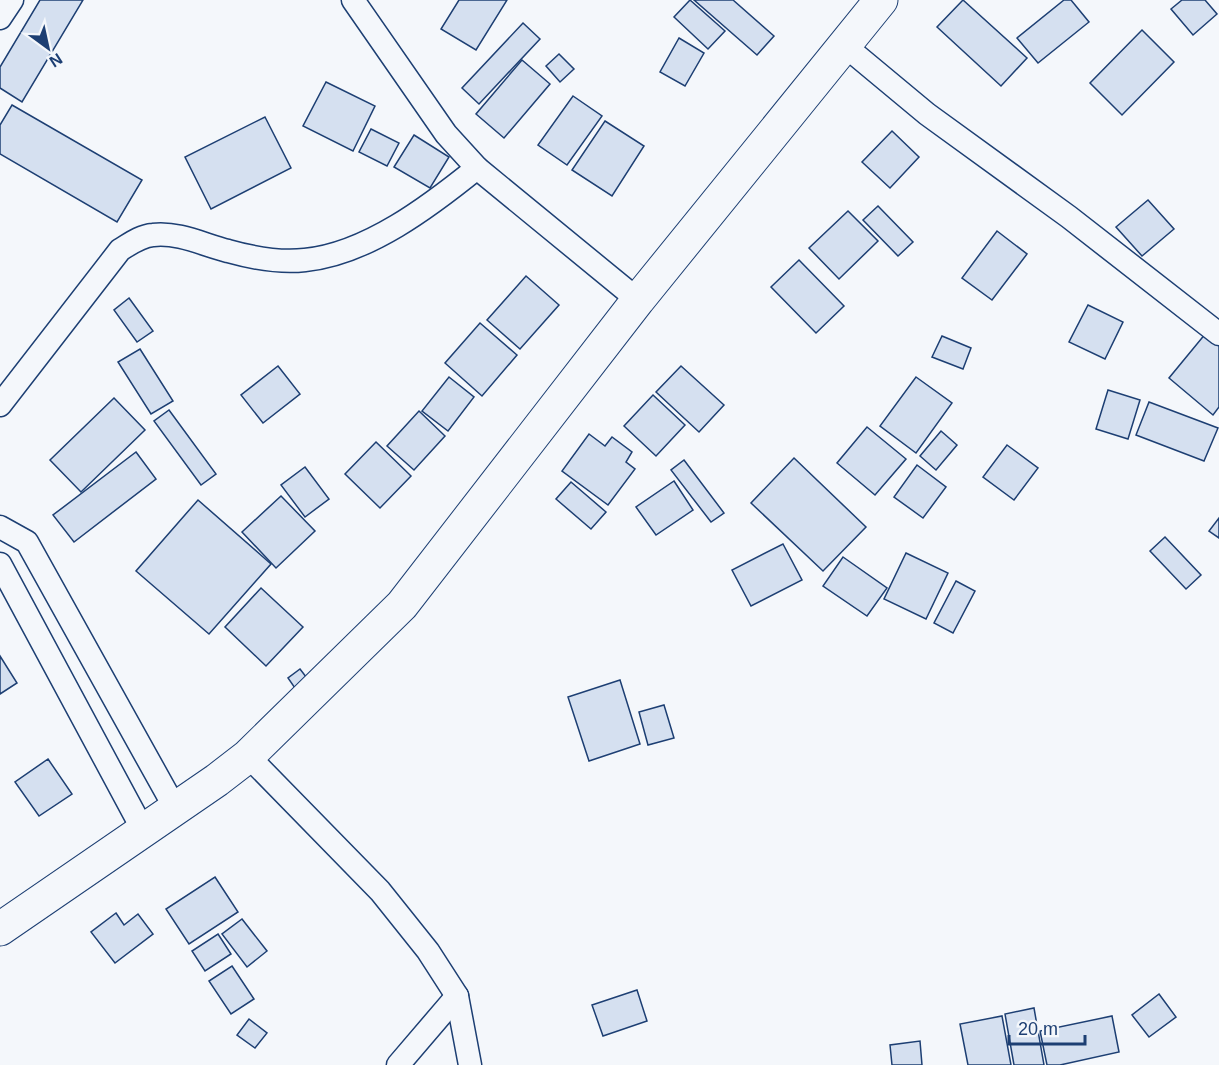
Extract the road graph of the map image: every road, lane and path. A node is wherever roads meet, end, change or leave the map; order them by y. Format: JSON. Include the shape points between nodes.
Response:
{"nodes":[{"id":1,"x":12,"y":0,"type":"edge"},
{"id":2,"x":353,"y":0,"type":"edge"},
{"id":3,"x":881,"y":0,"type":"edge"},
{"id":4,"x":0,"y":18,"type":"edge"},
{"id":5,"x":844,"y":45,"type":"junction"},
{"id":6,"x":477,"y":168,"type":"junction"},
{"id":7,"x":638,"y":300,"type":"junction"},
{"id":8,"x":1219,"y":334,"type":"edge"},
{"id":9,"x":0,"y":405,"type":"edge"},
{"id":10,"x":0,"y":527,"type":"edge"},
{"id":11,"x":0,"y":564,"type":"edge"},
{"id":12,"x":248,"y":756,"type":"junction"},
{"id":13,"x":174,"y":807,"type":"junction"},
{"id":14,"x":143,"y":830,"type":"junction"},
{"id":15,"x":0,"y":929,"type":"edge"},
{"id":16,"x":457,"y":996,"type":"junction"},
{"id":17,"x":398,"y":1065,"type":"edge"},
{"id":18,"x":470,"y":1065,"type":"edge"}],
"edges":[{"from":1,"to":4,"type":"street"},
{"from":2,"to":6,"type":"street","via":[[446,134]]},
{"from":3,"to":5,"type":"main road"},
{"from":5,"to":7,"type":"main road"},
{"from":5,"to":8,"type":"street","via":[[927,114],[1069,217]]},
{"from":6,"to":7,"type":"street"},
{"from":6,"to":9,"type":"street","via":[[387,232],[306,260],[271,260],[180,237],[150,235],[138,239],[120,250]]},
{"from":7,"to":12,"type":"main road","via":[[402,605]]},
{"from":10,"to":13,"type":"street","via":[[27,542]]},
{"from":11,"to":14,"type":"street"},
{"from":12,"to":13,"type":"main road"},
{"from":12,"to":16,"type":"street","via":[[380,891],[428,951]]},
{"from":13,"to":14,"type":"main road"},
{"from":14,"to":15,"type":"main road"},
{"from":16,"to":17,"type":"street"},
{"from":16,"to":18,"type":"street"}]}
